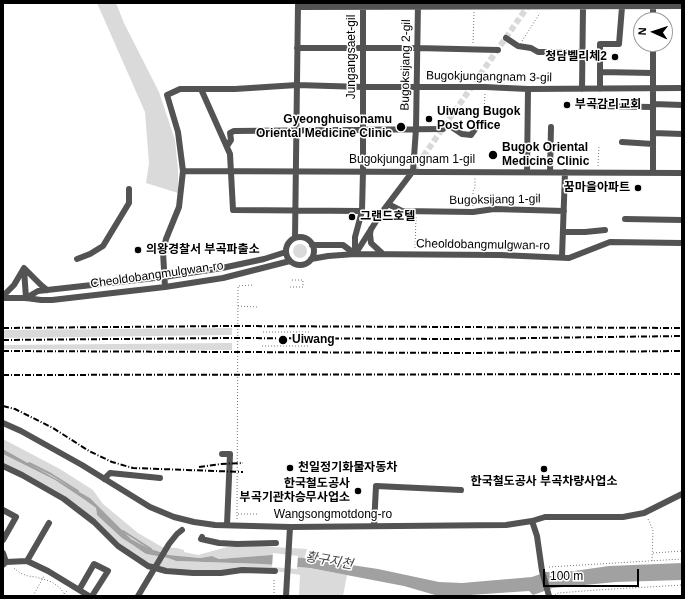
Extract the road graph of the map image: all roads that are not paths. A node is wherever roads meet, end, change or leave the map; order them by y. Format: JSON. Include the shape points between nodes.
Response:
{"nodes":[{"id":1,"x":529,"y":4,"type":"edge"},
{"id":2,"x":298,"y":5,"type":"edge"},
{"id":3,"x":363,"y":5,"type":"edge"},
{"id":4,"x":401,"y":5,"type":"edge"},
{"id":5,"x":418,"y":5,"type":"edge"},
{"id":6,"x":653,"y":5,"type":"edge"},
{"id":7,"x":682,"y":6,"type":"edge"},
{"id":8,"x":582,"y":7,"type":"junction"},
{"id":9,"x":622,"y":7,"type":"junction"},
{"id":10,"x":506,"y":38,"type":"dead end"},
{"id":11,"x":297,"y":48,"type":"junction"},
{"id":12,"x":363,"y":48,"type":"junction"},
{"id":13,"x":417,"y":48,"type":"junction"},
{"id":14,"x":498,"y":50,"type":"dead end"},
{"id":15,"x":579,"y":52,"type":"dead end"},
{"id":16,"x":653,"y":52,"type":"edge"},
{"id":17,"x":600,"y":72,"type":"junction"},
{"id":18,"x":652,"y":73,"type":"junction"},
{"id":19,"x":297,"y":85,"type":"junction"},
{"id":20,"x":363,"y":87,"type":"junction"},
{"id":21,"x":417,"y":87,"type":"junction"},
{"id":22,"x":528,"y":88,"type":"junction"},
{"id":23,"x":582,"y":88,"type":"junction"},
{"id":24,"x":682,"y":88,"type":"edge"},
{"id":25,"x":201,"y":89,"type":"junction"},
{"id":26,"x":600,"y":89,"type":"junction"},
{"id":27,"x":653,"y":89,"type":"junction"},
{"id":28,"x":653,"y":105,"type":"junction"},
{"id":29,"x":682,"y":105,"type":"edge"},
{"id":30,"x":594,"y":106,"type":"dead end"},
{"id":31,"x":447,"y":124,"type":"dead end"},
{"id":32,"x":489,"y":126,"type":"dead end"},
{"id":33,"x":551,"y":127,"type":"dead end"},
{"id":34,"x":363,"y":129,"type":"junction"},
{"id":35,"x":416,"y":129,"type":"junction"},
{"id":36,"x":442,"y":129,"type":"dead end"},
{"id":37,"x":296,"y":130,"type":"junction"},
{"id":38,"x":653,"y":133,"type":"junction"},
{"id":39,"x":682,"y":134,"type":"edge"},
{"id":40,"x":622,"y":142,"type":"dead end"},
{"id":41,"x":653,"y":144,"type":"junction"},
{"id":42,"x":227,"y":146,"type":"junction"},
{"id":43,"x":183,"y":171,"type":"junction"},
{"id":44,"x":232,"y":171,"type":"junction"},
{"id":45,"x":363,"y":171,"type":"junction"},
{"id":46,"x":413,"y":171,"type":"junction"},
{"id":47,"x":296,"y":172,"type":"junction"},
{"id":48,"x":527,"y":172,"type":"junction"},
{"id":49,"x":550,"y":172,"type":"junction"},
{"id":50,"x":565,"y":172,"type":"junction"},
{"id":51,"x":653,"y":173,"type":"junction"},
{"id":52,"x":682,"y":173,"type":"edge"},
{"id":53,"x":129,"y":189,"type":"dead end"},
{"id":54,"x":388,"y":204,"type":"junction"},
{"id":55,"x":296,"y":210,"type":"junction"},
{"id":56,"x":362,"y":211,"type":"junction"},
{"id":57,"x":564,"y":211,"type":"junction"},
{"id":58,"x":625,"y":219,"type":"dead end"},
{"id":59,"x":682,"y":220,"type":"edge"},
{"id":60,"x":371,"y":228,"type":"junction"},
{"id":61,"x":605,"y":230,"type":"dead end"},
{"id":62,"x":564,"y":232,"type":"junction"},
{"id":63,"x":296,"y":238,"type":"junction"},
{"id":64,"x":682,"y":243,"type":"edge"},
{"id":65,"x":312,"y":245,"type":"junction"},
{"id":66,"x":286,"y":252,"type":"junction"},
{"id":67,"x":355,"y":254,"type":"junction"},
{"id":68,"x":383,"y":254,"type":"junction"},
{"id":69,"x":562,"y":257,"type":"junction"},
{"id":70,"x":77,"y":259,"type":"dead end"},
{"id":71,"x":311,"y":259,"type":"junction"},
{"id":72,"x":290,"y":261,"type":"junction"},
{"id":73,"x":24,"y":267,"type":"junction"},
{"id":74,"x":164,"y":277,"type":"junction"},
{"id":75,"x":165,"y":288,"type":"junction"},
{"id":76,"x":47,"y":290,"type":"junction"},
{"id":77,"x":3,"y":297,"type":"edge"},
{"id":78,"x":26,"y":298,"type":"junction"},
{"id":79,"x":3,"y":423,"type":"edge"},
{"id":80,"x":222,"y":454,"type":"dead end"},
{"id":81,"x":3,"y":466,"type":"edge"},
{"id":82,"x":104,"y":478,"type":"junction"},
{"id":83,"x":160,"y":478,"type":"dead end"},
{"id":84,"x":461,"y":490,"type":"dead end"},
{"id":85,"x":682,"y":494,"type":"edge"},
{"id":86,"x":3,"y":510,"type":"edge"},
{"id":87,"x":532,"y":521,"type":"junction"},
{"id":88,"x":49,"y":523,"type":"dead end"},
{"id":89,"x":227,"y":525,"type":"junction"},
{"id":90,"x":374,"y":526,"type":"junction"},
{"id":91,"x":290,"y":527,"type":"junction"},
{"id":92,"x":182,"y":530,"type":"dead end"},
{"id":93,"x":202,"y":537,"type":"dead end"},
{"id":94,"x":3,"y":540,"type":"edge"},
{"id":95,"x":276,"y":543,"type":"dead end"},
{"id":96,"x":3,"y":553,"type":"edge"},
{"id":97,"x":27,"y":561,"type":"junction"},
{"id":98,"x":4,"y":564,"type":"edge"},
{"id":99,"x":155,"y":567,"type":"junction"},
{"id":100,"x":275,"y":571,"type":"road end"},
{"id":101,"x":79,"y":590,"type":"junction"},
{"id":102,"x":551,"y":595,"type":"edge"},
{"id":103,"x":89,"y":596,"type":"edge"},
{"id":104,"x":92,"y":596,"type":"edge"},
{"id":105,"x":138,"y":596,"type":"edge"},
{"id":106,"x":286,"y":596,"type":"edge"}],
"edges":[{"from":1,"to":5,"type":"street"},
{"from":1,"to":8,"type":"street","via":[[544,7]]},
{"from":2,"to":3,"type":"street"},
{"from":2,"to":11,"type":"street"},
{"from":3,"to":4,"type":"street"},
{"from":3,"to":12,"type":"street","name":"Jungangsaet-gil"},
{"from":4,"to":5,"type":"street"},
{"from":5,"to":13,"type":"street","name":"Bugoksijang 2-gil"},
{"from":6,"to":7,"type":"street"},
{"from":6,"to":9,"type":"street"},
{"from":8,"to":9,"type":"street"},
{"from":8,"to":23,"type":"street"},
{"from":9,"to":17,"type":"street","via":[[620,44],[600,44]]},
{"from":10,"to":15,"type":"street","via":[[518,46],[538,52]]},
{"from":11,"to":12,"type":"street"},
{"from":11,"to":19,"type":"street"},
{"from":12,"to":13,"type":"street"},
{"from":12,"to":20,"type":"street","name":"Jungangsaet-gil"},
{"from":13,"to":14,"type":"street"},
{"from":13,"to":21,"type":"street","name":"Bugoksijang 2-gil"},
{"from":16,"to":18,"type":"street"},
{"from":17,"to":18,"type":"street"},
{"from":17,"to":26,"type":"street"},
{"from":18,"to":27,"type":"street"},
{"from":19,"to":20,"type":"street","name":"Bugokjungangnam 3-gil"},
{"from":19,"to":25,"type":"street","name":"Bugokjungangnam 3-gil"},
{"from":19,"to":37,"type":"street"},
{"from":20,"to":21,"type":"street","name":"Bugokjungangnam 3-gil"},
{"from":20,"to":34,"type":"street","name":"Jungangsaet-gil"},
{"from":21,"to":22,"type":"street","name":"Bugokjungangnam 3-gil"},
{"from":21,"to":35,"type":"street","name":"Bugoksijang 2-gil"},
{"from":22,"to":23,"type":"street","name":"Bugokjungangnam 3-gil"},
{"from":22,"to":48,"type":"street"},
{"from":23,"to":26,"type":"street","name":"Bugokjungangnam 3-gil"},
{"from":24,"to":27,"type":"street","name":"Bugokjungangnam 3-gil"},
{"from":25,"to":42,"type":"street"},
{"from":25,"to":43,"type":"street","name":"Bugokjungangnam 3-gil","via":[[180,89],[167,95],[178,132]]},
{"from":26,"to":27,"type":"street","name":"Bugokjungangnam 3-gil"},
{"from":27,"to":28,"type":"street"},
{"from":28,"to":29,"type":"street"},
{"from":28,"to":30,"type":"street"},
{"from":28,"to":38,"type":"street"},
{"from":31,"to":32,"type":"street","via":[[462,134],[471,135],[478,125]]},
{"from":33,"to":49,"type":"street"},
{"from":34,"to":35,"type":"street"},
{"from":34,"to":37,"type":"street"},
{"from":34,"to":45,"type":"street","name":"Jungangsaet-gil"},
{"from":35,"to":36,"type":"street"},
{"from":35,"to":46,"type":"street","name":"Bugoksijang 2-gil"},
{"from":37,"to":42,"type":"street","via":[[234,131],[230,133]]},
{"from":37,"to":47,"type":"street"},
{"from":38,"to":39,"type":"street"},
{"from":38,"to":41,"type":"street"},
{"from":40,"to":41,"type":"street"},
{"from":41,"to":51,"type":"street"},
{"from":42,"to":44,"type":"street"},
{"from":43,"to":44,"type":"street","name":"Bugokjungangnam 1-gil"},
{"from":43,"to":74,"type":"street","via":[[179,207],[163,252]]},
{"from":44,"to":47,"type":"street","name":"Bugokjungangnam 1-gil"},
{"from":44,"to":55,"type":"street","via":[[233,210]]},
{"from":45,"to":46,"type":"street","name":"Bugokjungangnam 1-gil"},
{"from":45,"to":47,"type":"street","name":"Bugokjungangnam 1-gil"},
{"from":45,"to":56,"type":"street","name":"Jungangsaet-gil"},
{"from":46,"to":48,"type":"street","name":"Bugokjungangnam 1-gil"},
{"from":46,"to":54,"type":"street"},
{"from":47,"to":55,"type":"street"},
{"from":48,"to":49,"type":"street","name":"Bugokjungangnam 1-gil"},
{"from":49,"to":50,"type":"street","name":"Bugokjungangnam 1-gil"},
{"from":50,"to":51,"type":"street","name":"Bugokjungangnam 1-gil"},
{"from":50,"to":57,"type":"street"},
{"from":51,"to":52,"type":"street","name":"Bugokjungangnam 1-gil"},
{"from":53,"to":70,"type":"street","via":[[129,203],[103,246]]},
{"from":54,"to":57,"type":"street","name":"Bugoksijang 1-gil","via":[[402,211]]},
{"from":54,"to":60,"type":"street"},
{"from":55,"to":56,"type":"street"},
{"from":55,"to":63,"type":"street"},
{"from":56,"to":67,"type":"street","name":"Jungangsaet-gil","via":[[355,237]]},
{"from":57,"to":62,"type":"street","name":"Cheoldobangmulgwan-ro"},
{"from":58,"to":59,"type":"street"},
{"from":60,"to":67,"type":"street"},
{"from":60,"to":68,"type":"street","via":[[371,243]]},
{"from":61,"to":62,"type":"street","name":"Cheoldobangmulgwan-ro"},
{"from":62,"to":69,"type":"street","name":"Cheoldobangmulgwan-ro"},
{"from":63,"to":65,"type":"street","via":[[305,239]]},
{"from":63,"to":66,"type":"street","via":[[288,245]]},
{"from":64,"to":69,"type":"street","name":"Cheoldobangmulgwan-ro","via":[[610,242],[569,258]]},
{"from":65,"to":67,"type":"street","name":"Cheoldobangmulgwan-ro","via":[[343,245]]},
{"from":65,"to":71,"type":"street"},
{"from":66,"to":72,"type":"street"},
{"from":66,"to":74,"type":"street","name":"Cheoldobangmulgwan-ro","via":[[222,268]]},
{"from":67,"to":68,"type":"street","name":"Cheoldobangmulgwan-ro"},
{"from":67,"to":71,"type":"street","name":"Cheoldobangmulgwan-ro"},
{"from":68,"to":69,"type":"street","name":"Cheoldobangmulgwan-ro"},
{"from":71,"to":72,"type":"street","via":[[301,265]]},
{"from":72,"to":75,"type":"street","name":"Cheoldobangmulgwan-ro","via":[[223,278]]},
{"from":73,"to":76,"type":"street"},
{"from":73,"to":77,"type":"street","via":[[14,285]]},
{"from":73,"to":78,"type":"street"},
{"from":74,"to":75,"type":"street"},
{"from":74,"to":76,"type":"street","name":"Cheoldobangmulgwan-ro"},
{"from":75,"to":78,"type":"street","name":"Cheoldobangmulgwan-ro","via":[[52,300]]},
{"from":76,"to":78,"type":"street","name":"Cheoldobangmulgwan-ro","via":[[38,291]]},
{"from":77,"to":78,"type":"street","name":"Cheoldobangmulgwan-ro"},
{"from":79,"to":82,"type":"street","name":"Wangsongmotdong-ro"},
{"from":80,"to":89,"type":"street","via":[[230,454],[226,479]]},
{"from":81,"to":99,"type":"street","via":[[64,499],[94,522],[118,546],[142,562]]},
{"from":82,"to":83,"type":"street","via":[[110,473]]},
{"from":82,"to":89,"type":"street","name":"Wangsongmotdong-ro","via":[[150,507],[174,517]]},
{"from":84,"to":90,"type":"street","via":[[376,486]]},
{"from":85,"to":87,"type":"street","name":"Wangsongmotdong-ro","via":[[644,513],[623,517],[545,516]]},
{"from":86,"to":94,"type":"street","via":[[16,517]]},
{"from":87,"to":90,"type":"street","name":"Wangsongmotdong-ro","via":[[506,525]]},
{"from":87,"to":102,"type":"street","via":[[542,569]]},
{"from":88,"to":97,"type":"street"},
{"from":89,"to":91,"type":"street","name":"Wangsongmotdong-ro"},
{"from":90,"to":91,"type":"street","name":"Wangsongmotdong-ro"},
{"from":91,"to":106,"type":"street"},
{"from":92,"to":99,"type":"street","via":[[169,544]]},
{"from":93,"to":95,"type":"street","via":[[201,539],[220,543]]},
{"from":96,"to":98,"type":"street"},
{"from":97,"to":98,"type":"street"},
{"from":97,"to":101,"type":"street"},
{"from":99,"to":100,"type":"street","via":[[166,571],[193,573]]},
{"from":99,"to":105,"type":"street"},
{"from":101,"to":103,"type":"street"},
{"from":101,"to":104,"type":"street","via":[[94,564],[108,571]]}]}
